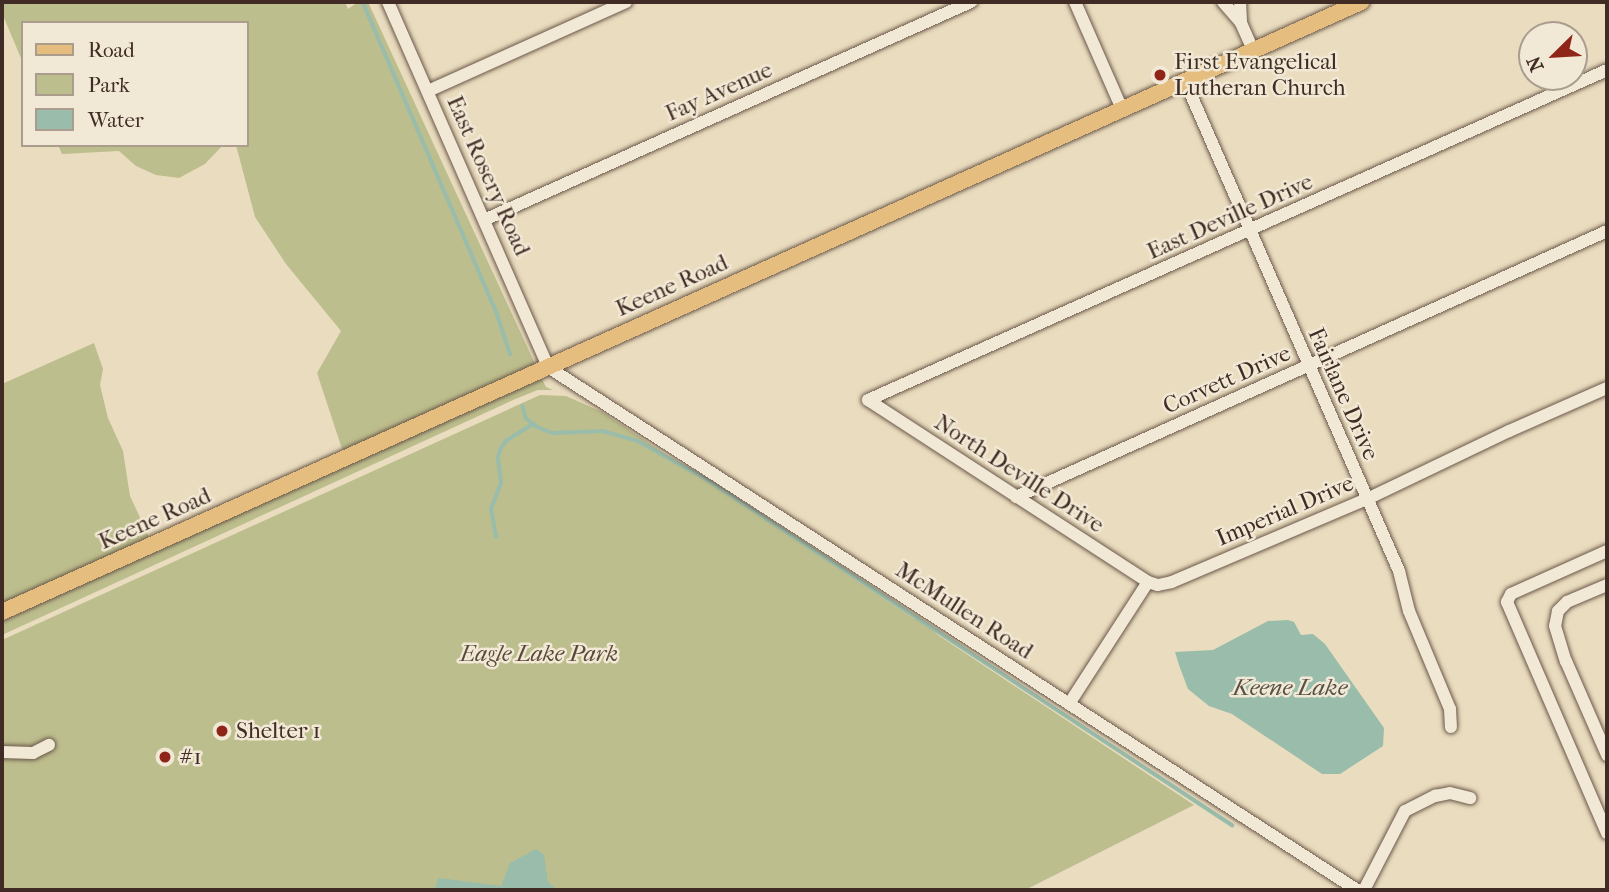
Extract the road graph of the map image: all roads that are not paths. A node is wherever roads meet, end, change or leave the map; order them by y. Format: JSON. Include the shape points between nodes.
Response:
{"nodes":[{"id":1,"x":388,"y":2,"type":"edge"},
{"id":2,"x":626,"y":2,"type":"edge"},
{"id":3,"x":971,"y":2,"type":"edge"},
{"id":4,"x":1075,"y":2,"type":"edge"},
{"id":5,"x":1223,"y":2,"type":"edge"},
{"id":6,"x":1240,"y":2,"type":"edge"},
{"id":7,"x":1361,"y":2,"type":"edge"},
{"id":8,"x":1241,"y":23,"type":"junction"},
{"id":9,"x":1253,"y":50,"type":"junction"},
{"id":10,"x":1607,"y":70,"type":"edge"},
{"id":11,"x":1185,"y":81,"type":"junction"},
{"id":12,"x":428,"y":91,"type":"junction"},
{"id":13,"x":1122,"y":109,"type":"junction"},
{"id":14,"x":484,"y":220,"type":"junction"},
{"id":15,"x":1607,"y":230,"type":"edge"},
{"id":16,"x":1249,"y":232,"type":"junction"},
{"id":17,"x":548,"y":367,"type":"junction"},
{"id":18,"x":1309,"y":367,"type":"junction"},
{"id":19,"x":1607,"y":388,"type":"edge"},
{"id":20,"x":868,"y":400,"type":"joint"},
{"id":21,"x":1016,"y":497,"type":"junction"},
{"id":22,"x":1367,"y":499,"type":"junction"},
{"id":23,"x":1607,"y":551,"type":"edge"},
{"id":24,"x":1148,"y":582,"type":"junction"},
{"id":25,"x":1607,"y":585,"type":"edge"},
{"id":26,"x":2,"y":612,"type":"edge"},
{"id":27,"x":1069,"y":704,"type":"junction"},
{"id":28,"x":1451,"y":727,"type":"dead end"},
{"id":29,"x":49,"y":745,"type":"dead end"},
{"id":30,"x":2,"y":752,"type":"edge"},
{"id":31,"x":1607,"y":755,"type":"edge"},
{"id":32,"x":1470,"y":798,"type":"dead end"},
{"id":33,"x":1607,"y":833,"type":"edge"},
{"id":34,"x":1357,"y":890,"type":"edge"},
{"id":35,"x":1364,"y":890,"type":"edge"}],
"edges":[{"from":1,"to":12,"type":"street","name":"East Rosery Road"},
{"from":2,"to":12,"type":"street"},
{"from":3,"to":14,"type":"street","name":"Fay Avenue"},
{"from":4,"to":13,"type":"street"},
{"from":5,"to":8,"type":"street"},
{"from":6,"to":8,"type":"street"},
{"from":7,"to":9,"type":"main road","name":"Keene Road"},
{"from":8,"to":9,"type":"street"},
{"from":9,"to":11,"type":"main road","name":"Keene Road"},
{"from":10,"to":16,"type":"street","name":"East Deville Drive"},
{"from":11,"to":13,"type":"main road","name":"Keene Road"},
{"from":11,"to":16,"type":"street","name":"Fairlane Drive"},
{"from":12,"to":14,"type":"street","name":"East Rosery Road"},
{"from":13,"to":17,"type":"main road","name":"Keene Road"},
{"from":14,"to":17,"type":"street","name":"East Rosery Road"},
{"from":15,"to":18,"type":"street","name":"Corvett Drive"},
{"from":16,"to":18,"type":"street","name":"Fairlane Drive"},
{"from":16,"to":20,"type":"street","name":"East Deville Drive"},
{"from":17,"to":26,"type":"main road","name":"Keene Road"},
{"from":17,"to":27,"type":"street","name":"McMullen Road"},
{"from":18,"to":21,"type":"street","name":"Corvett Drive"},
{"from":18,"to":22,"type":"street","name":"Fairlane Drive"},
{"from":19,"to":22,"type":"street","name":"Imperial Drive"},
{"from":20,"to":21,"type":"street","name":"North Deville Drive"},
{"from":21,"to":24,"type":"street","name":"North Deville Drive"},
{"from":22,"to":24,"type":"street","name":"Imperial Drive","via":[[1172,582]]},
{"from":22,"to":28,"type":"street","name":"Fairlane Drive","via":[[1450,709]]},
{"from":23,"to":33,"type":"street","via":[[1511,594],[1507,602]]},
{"from":24,"to":27,"type":"street"},
{"from":25,"to":31,"type":"street","via":[[1567,602],[1558,611],[1555,626]]},
{"from":27,"to":34,"type":"street","name":"McMullen Road"},
{"from":29,"to":30,"type":"street","via":[[33,753]]},
{"from":32,"to":35,"type":"street","via":[[1450,793],[1435,796],[1405,811]]}]}
